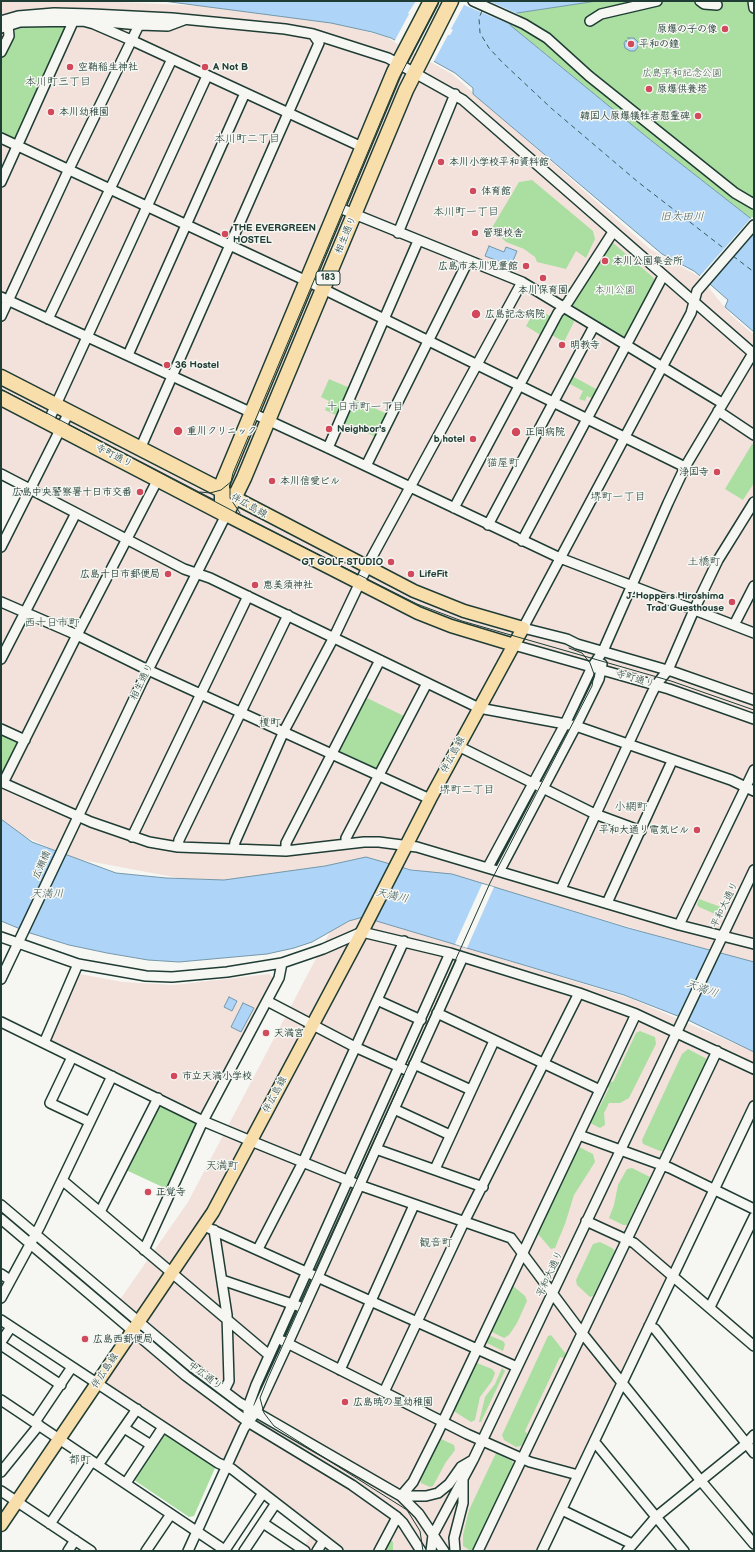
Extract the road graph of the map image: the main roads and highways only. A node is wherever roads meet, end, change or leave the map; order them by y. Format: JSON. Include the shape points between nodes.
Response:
{"nodes":[{"id":1,"x":431,"y":1,"type":"edge"},
{"id":2,"x":451,"y":1,"type":"edge"},
{"id":3,"x":1,"y":377,"type":"edge"},
{"id":4,"x":1,"y":398,"type":"edge"},
{"id":5,"x":221,"y":490,"type":"junction"},
{"id":6,"x":235,"y":498,"type":"junction"},
{"id":7,"x":226,"y":515,"type":"junction"},
{"id":8,"x":514,"y":645,"type":"junction"},
{"id":9,"x":1,"y":1525,"type":"edge"}],
"edges":[{"from":1,"to":5,"type":"highway","name":"相生通り","number":"183","via":[[398,64],[362,147]]},
{"from":2,"to":6,"type":"highway","name":"相生通り","number":"183","via":[[414,72]]},
{"from":3,"to":5,"type":"highway","name":"寺町通り"},
{"from":4,"to":7,"type":"highway","name":"寺町通り"},
{"from":5,"to":6,"type":"main road","name":"伴広島線"},
{"from":5,"to":7,"type":"highway"},
{"from":6,"to":7,"type":"highway","name":"相生通り","number":"183"},
{"from":6,"to":8,"type":"main road","name":"伴広島線","via":[[367,568],[438,602],[523,628]]},
{"from":7,"to":8,"type":"main road","name":"伴広島線","via":[[418,614]]},
{"from":8,"to":9,"type":"main road","name":"伴広島線","via":[[405,846],[251,1141],[209,1228],[171,1274]]}]}
